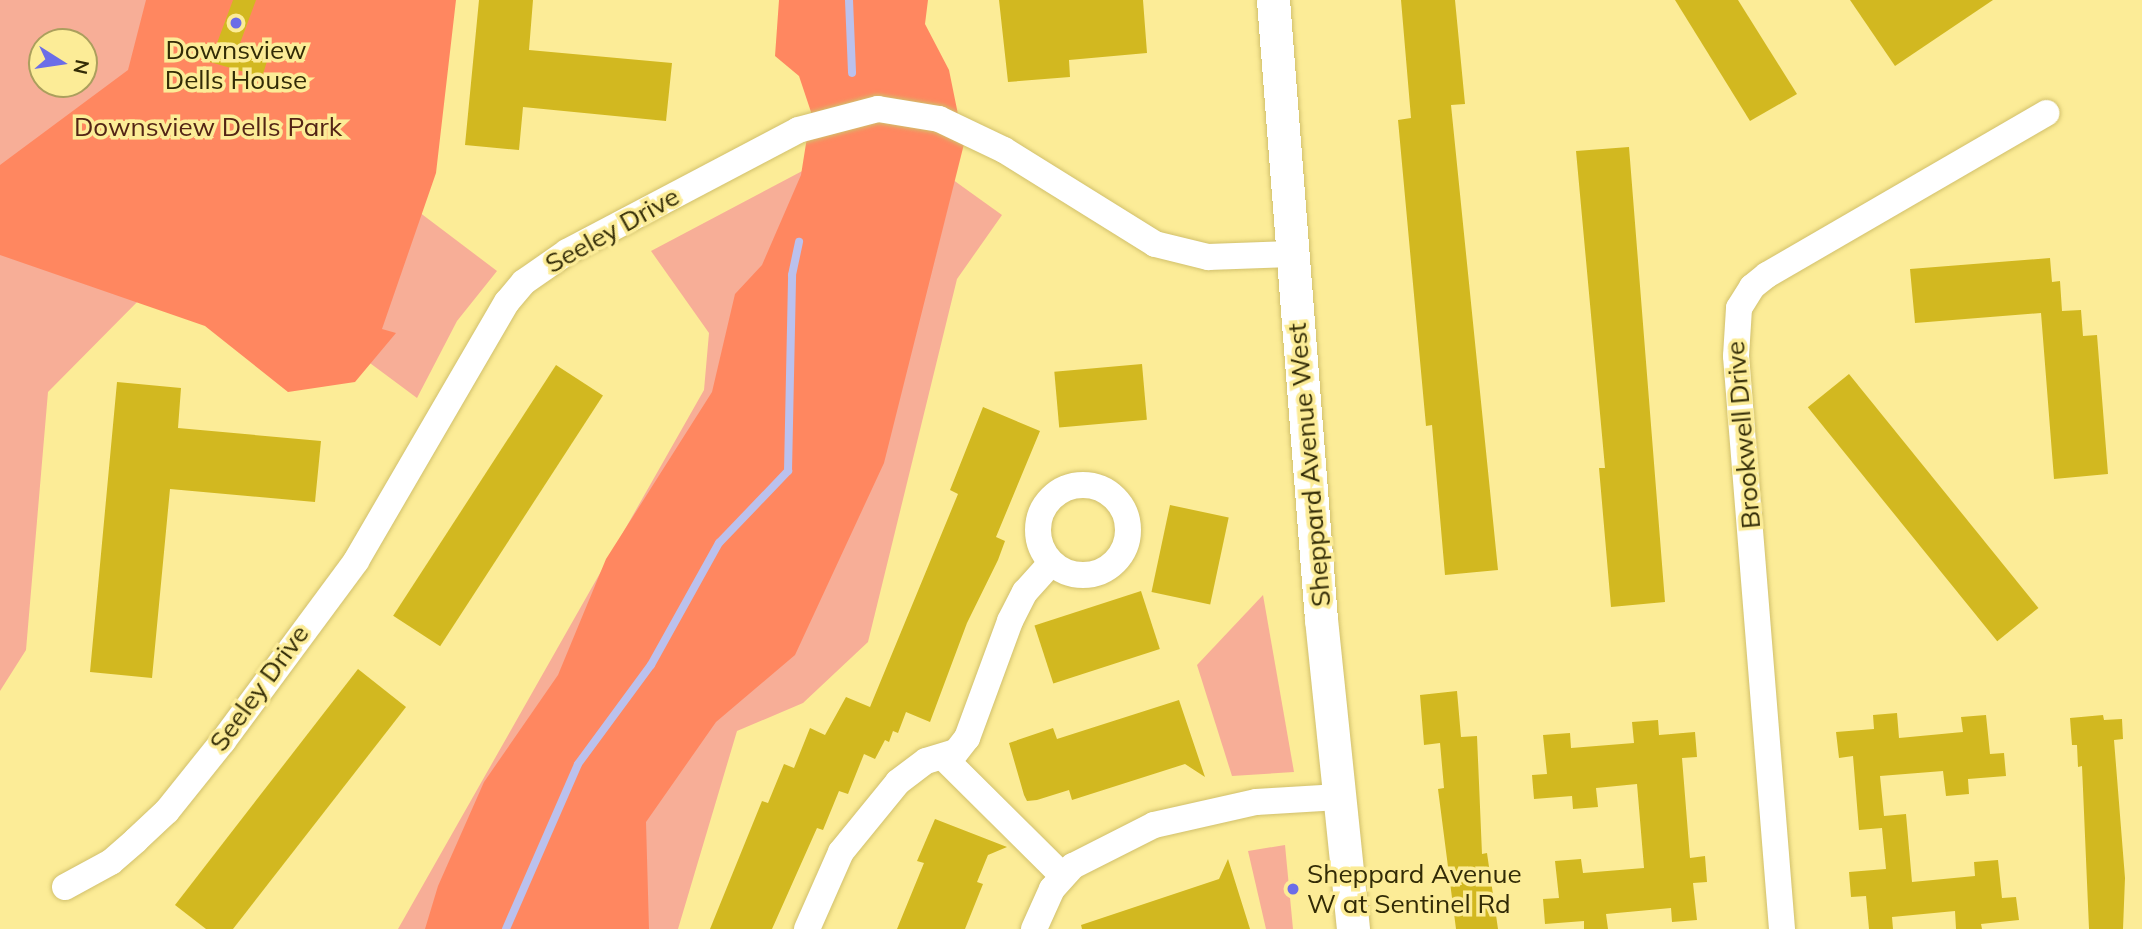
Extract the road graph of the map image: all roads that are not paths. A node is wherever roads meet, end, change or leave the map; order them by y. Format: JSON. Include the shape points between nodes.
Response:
{"nodes":[{"id":1,"x":1273,"y":0,"type":"edge"},
{"id":2,"x":2047,"y":113,"type":"dead end"},
{"id":3,"x":1292,"y":254,"type":"junction"},
{"id":4,"x":1050,"y":564,"type":"dead end"},
{"id":5,"x":943,"y":757,"type":"junction"},
{"id":6,"x":1339,"y":797,"type":"junction"},
{"id":7,"x":1063,"y":876,"type":"junction"},
{"id":8,"x":65,"y":887,"type":"dead end"},
{"id":9,"x":807,"y":929,"type":"edge"},
{"id":10,"x":1034,"y":929,"type":"edge"},
{"id":11,"x":1353,"y":929,"type":"edge"},
{"id":12,"x":1782,"y":929,"type":"edge"}],
"edges":[{"from":1,"to":3,"type":"main road","name":"Sheppard Avenue West"},
{"from":2,"to":12,"type":"street","name":"Brookwell Drive","via":[[1773,271],[1752,288],[1739,308],[1736,356]]},
{"from":3,"to":6,"type":"main road","name":"Sheppard Avenue West"},
{"from":3,"to":8,"type":"street","name":"Seeley Drive","via":[[1208,257],[1155,244],[1004,150],[939,119],[878,109],[798,130],[567,252],[524,282],[507,302],[356,561],[223,741],[167,811],[136,840],[111,862]]},
{"from":4,"to":5,"type":"street","via":[[1025,592],[1010,621],[967,738],[956,752]]},
{"from":5,"to":7,"type":"street"},
{"from":5,"to":9,"type":"street","via":[[926,761],[898,782],[841,852]]},
{"from":6,"to":7,"type":"street","via":[[1256,802],[1154,825],[1087,858]]},
{"from":6,"to":11,"type":"main road","name":"Sheppard Avenue West"},
{"from":7,"to":10,"type":"street"}]}
